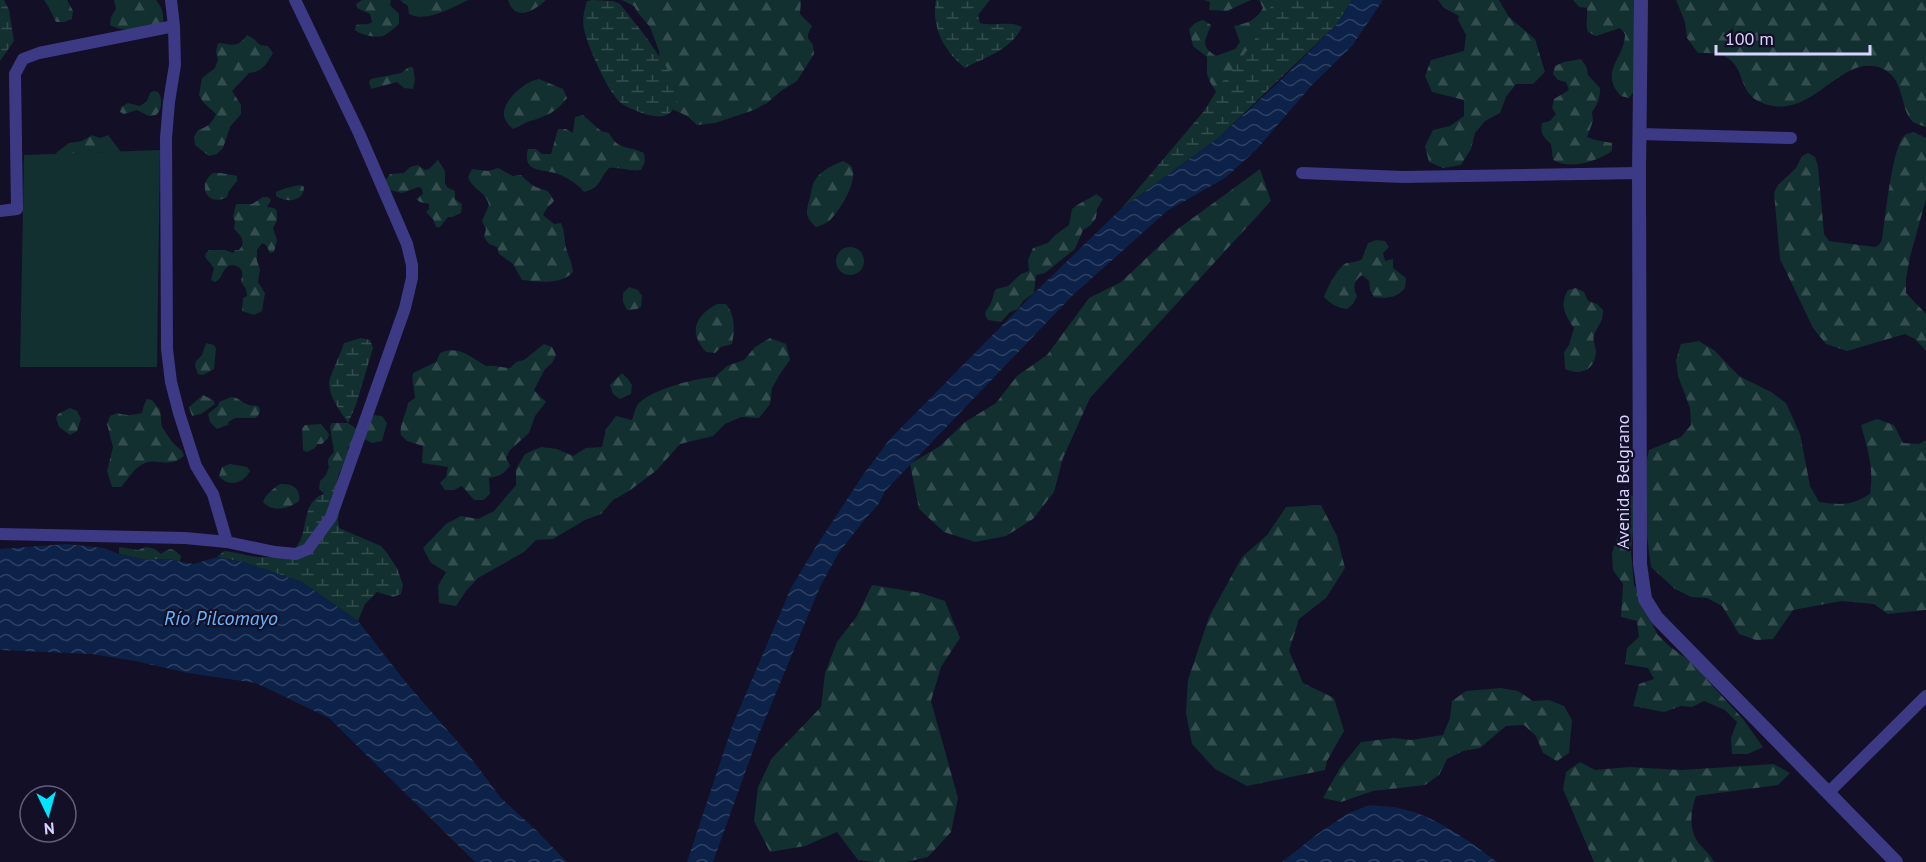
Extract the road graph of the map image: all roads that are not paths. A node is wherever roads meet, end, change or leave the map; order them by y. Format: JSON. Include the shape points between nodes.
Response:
{"nodes":[{"id":1,"x":171,"y":0,"type":"edge"},
{"id":2,"x":295,"y":0,"type":"edge"},
{"id":3,"x":1641,"y":0,"type":"edge"},
{"id":4,"x":174,"y":26,"type":"junction"},
{"id":5,"x":1639,"y":134,"type":"junction"},
{"id":6,"x":1791,"y":138,"type":"dead end"},
{"id":7,"x":1302,"y":173,"type":"dead end"},
{"id":8,"x":1639,"y":173,"type":"junction"},
{"id":9,"x":0,"y":211,"type":"edge"},
{"id":10,"x":0,"y":534,"type":"edge"},
{"id":11,"x":227,"y":542,"type":"junction"},
{"id":12,"x":1926,"y":696,"type":"edge"},
{"id":13,"x":1828,"y":793,"type":"junction"},
{"id":14,"x":1896,"y":862,"type":"edge"}],
"edges":[{"from":1,"to":4,"type":"street"},
{"from":2,"to":11,"type":"street","via":[[359,133],[406,244],[412,278],[331,517],[316,539],[308,549],[296,554]]},
{"from":3,"to":5,"type":"street","name":"Avenida Belgrano"},
{"from":4,"to":9,"type":"street","via":[[23,59],[15,74],[17,209]]},
{"from":4,"to":11,"type":"street","via":[[175,65],[166,138],[167,349],[179,413],[196,466],[213,495]]},
{"from":5,"to":6,"type":"street"},
{"from":5,"to":8,"type":"street","name":"Avenida Belgrano"},
{"from":7,"to":8,"type":"street","via":[[1403,177]]},
{"from":8,"to":13,"type":"street","name":"Avenida Belgrano","via":[[1640,564],[1645,599],[1657,618]]},
{"from":10,"to":11,"type":"street"},
{"from":12,"to":13,"type":"street"},
{"from":13,"to":14,"type":"street","name":"Avenida Belgrano"}]}
